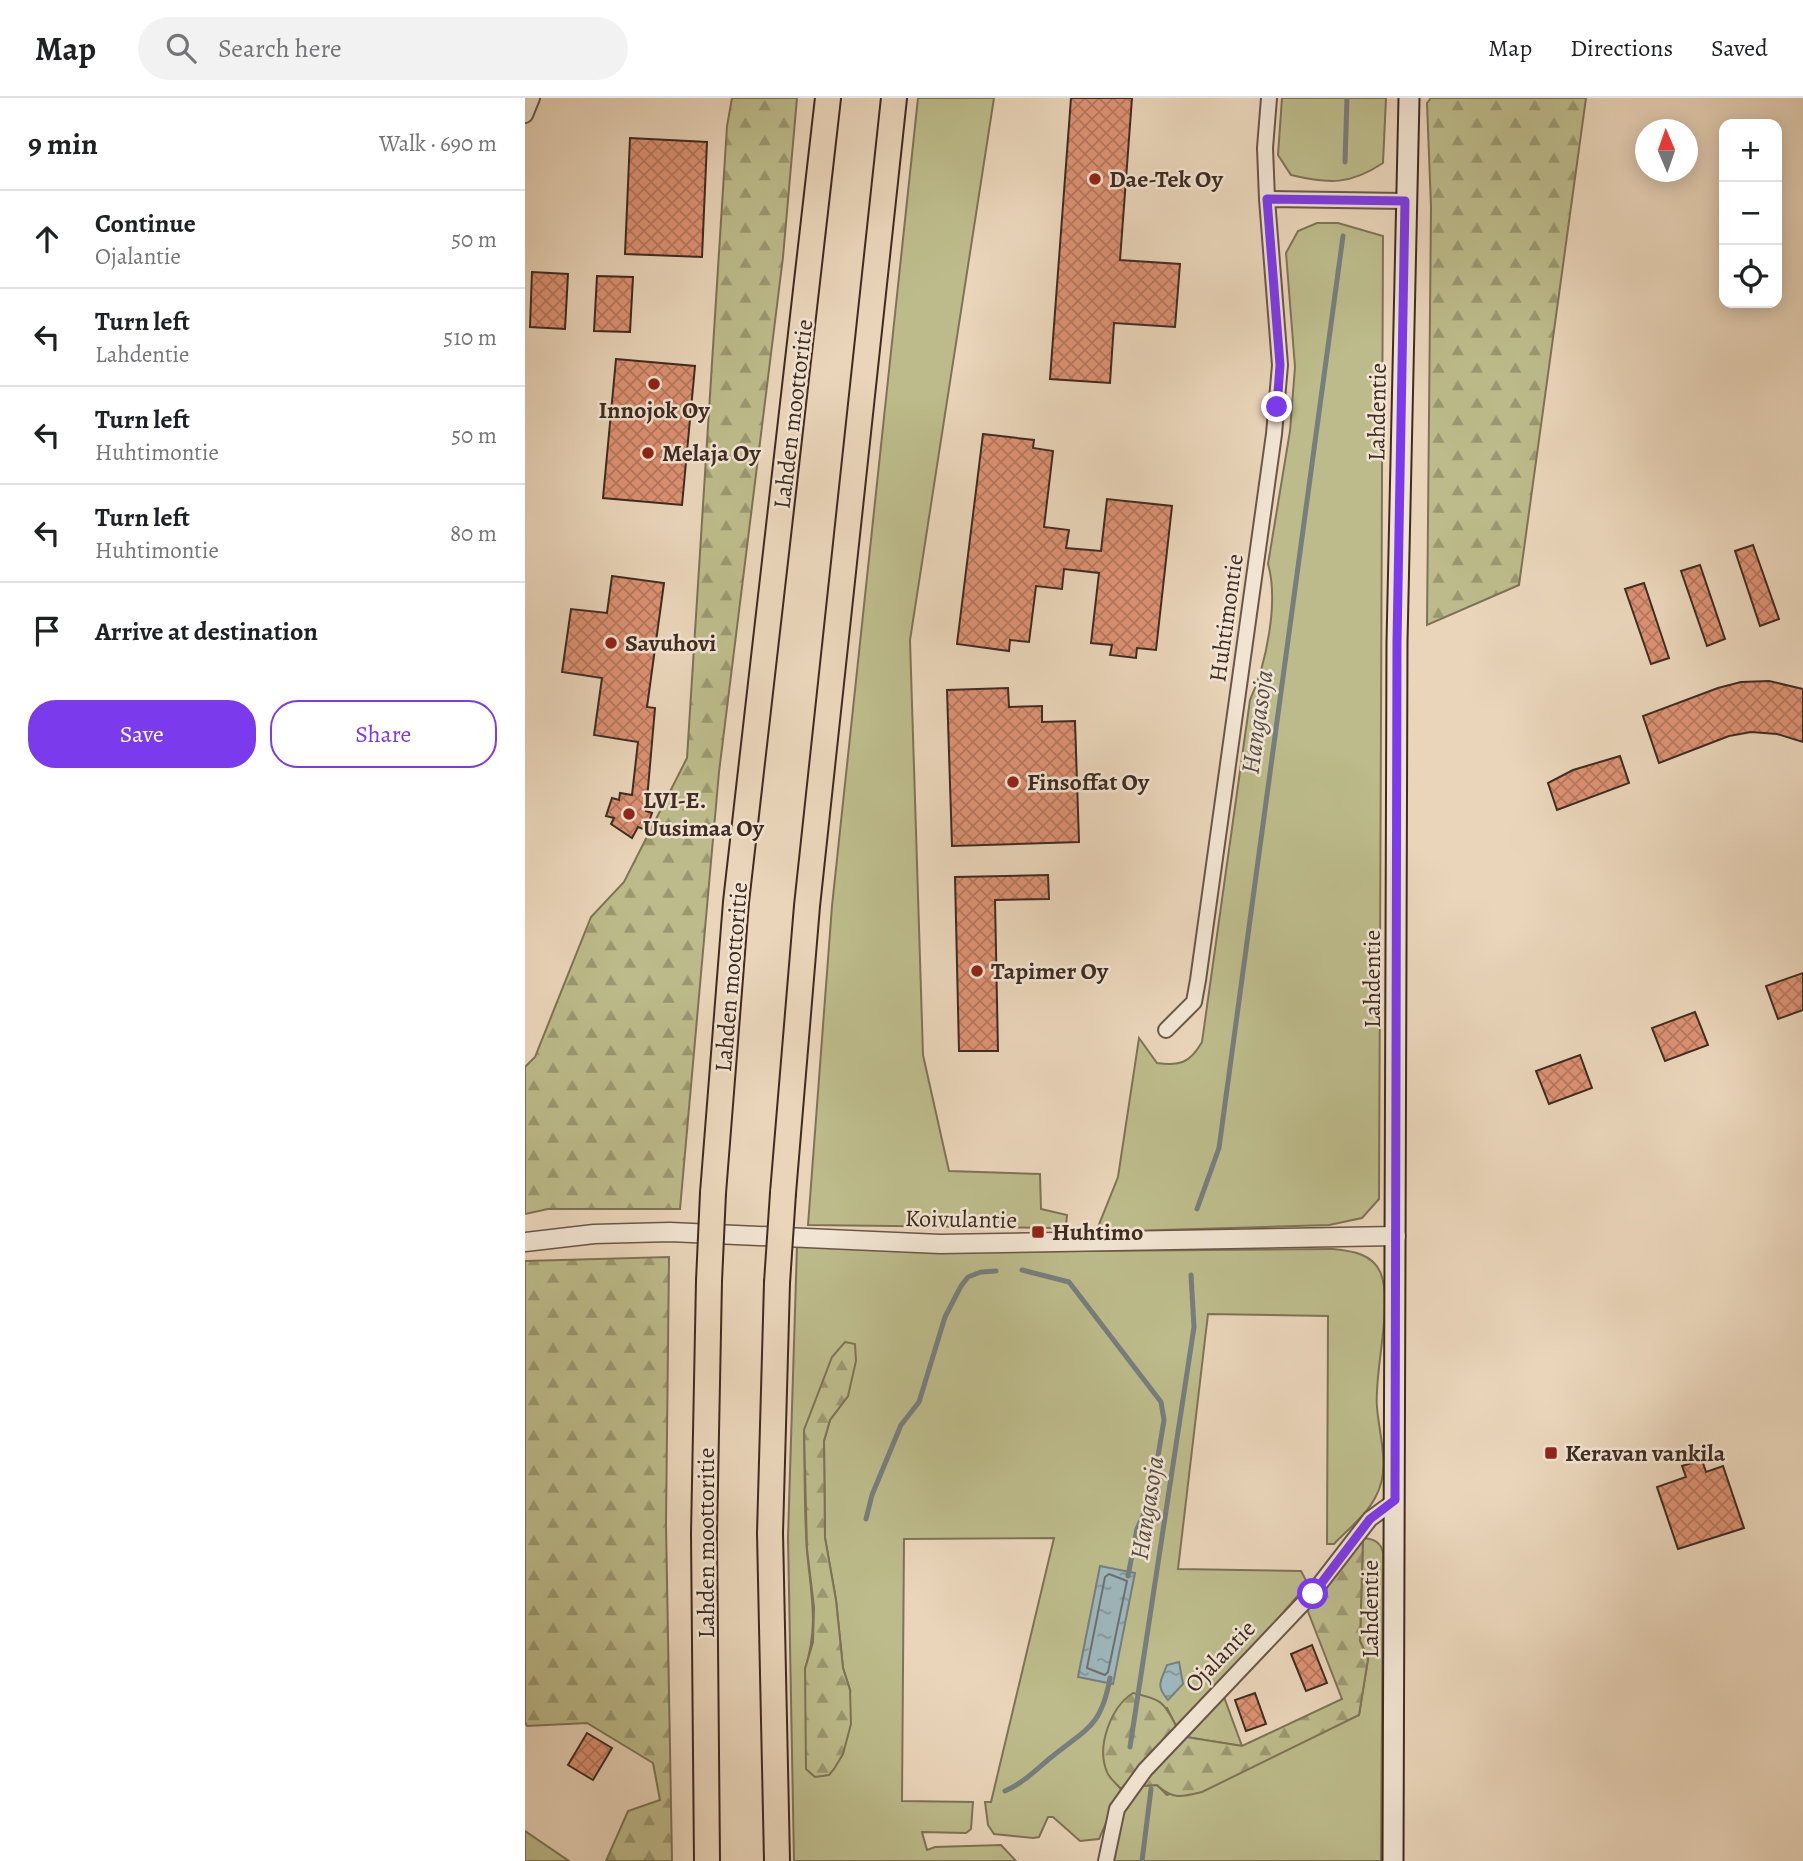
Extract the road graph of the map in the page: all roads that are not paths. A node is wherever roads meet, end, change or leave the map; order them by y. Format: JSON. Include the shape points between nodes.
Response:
{"nodes":[{"id":1,"x":532,"y":98,"type":"edge"},
{"id":2,"x":828,"y":98,"type":"edge"},
{"id":3,"x":894,"y":98,"type":"edge"},
{"id":4,"x":1269,"y":98,"type":"edge"},
{"id":5,"x":1409,"y":98,"type":"edge"},
{"id":6,"x":525,"y":114,"type":"edge"},
{"id":7,"x":1267,"y":199,"type":"junction"},
{"id":8,"x":1405,"y":201,"type":"junction"},
{"id":9,"x":1166,"y":1030,"type":"dead end"},
{"id":10,"x":1396,"y":1236,"type":"junction"},
{"id":11,"x":525,"y":1242,"type":"edge"},
{"id":12,"x":1395,"y":1500,"type":"junction"},
{"id":13,"x":707,"y":1861,"type":"edge"},
{"id":14,"x":777,"y":1861,"type":"edge"},
{"id":15,"x":1106,"y":1861,"type":"edge"},
{"id":16,"x":1393,"y":1861,"type":"edge"}],
"edges":[{"from":1,"to":6,"type":"street"},
{"from":2,"to":13,"type":"highway","name":"Lahden moottoritie","bridge":true,"via":[[736,902],[713,1193],[704,1534]]},
{"from":3,"to":14,"type":"highway","bridge":true,"via":[[807,906],[777,1283],[770,1533]]},
{"from":4,"to":7,"type":"street","name":"Huhtimontie"},
{"from":5,"to":8,"type":"main road","name":"Lahdentie"},
{"from":7,"to":8,"type":"street"},
{"from":7,"to":9,"type":"street","name":"Huhtimontie","via":[[1280,365],[1275,434],[1198,981],[1194,1002]]},
{"from":8,"to":10,"type":"main road","name":"Lahdentie","via":[[1397,642]]},
{"from":10,"to":11,"type":"street","name":"Koivulantie","via":[[940,1244],[670,1232]]},
{"from":10,"to":12,"type":"main road","name":"Lahdentie"},
{"from":12,"to":15,"type":"street","name":"Ojalantie","via":[[1370,1519],[1313,1594],[1145,1770],[1117,1809]]},
{"from":12,"to":16,"type":"main road","name":"Lahdentie"}]}
